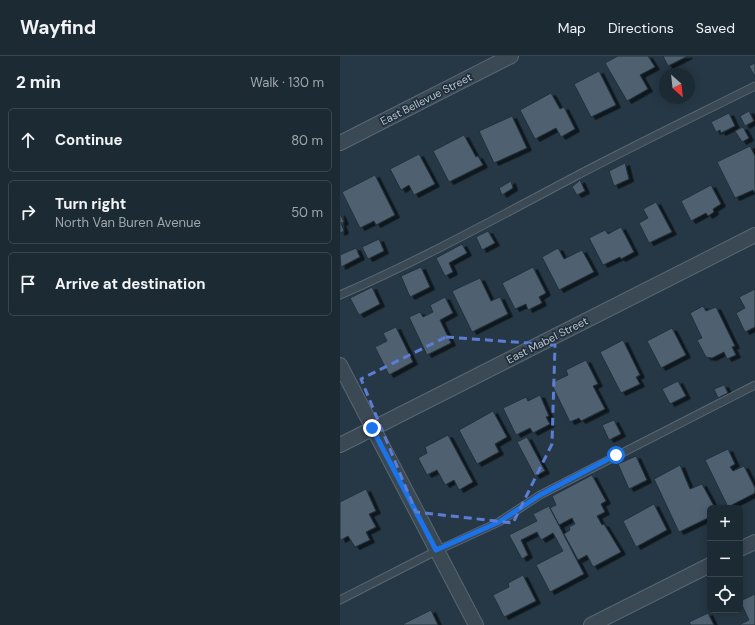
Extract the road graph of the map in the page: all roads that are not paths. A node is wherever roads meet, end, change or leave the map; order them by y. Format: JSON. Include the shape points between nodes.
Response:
{"nodes":[{"id":1,"x":511,"y":56,"type":"edge"},
{"id":2,"x":755,"y":86,"type":"edge"},
{"id":3,"x":340,"y":143,"type":"edge"},
{"id":4,"x":755,"y":235,"type":"edge"},
{"id":5,"x":340,"y":294,"type":"edge"},
{"id":6,"x":340,"y":365,"type":"edge"},
{"id":7,"x":755,"y":385,"type":"edge"},
{"id":8,"x":372,"y":428,"type":"junction"},
{"id":9,"x":340,"y":445,"type":"edge"},
{"id":10,"x":755,"y":542,"type":"edge"},
{"id":11,"x":743,"y":548,"type":"edge"},
{"id":12,"x":436,"y":550,"type":"junction"},
{"id":13,"x":707,"y":566,"type":"edge"},
{"id":14,"x":340,"y":600,"type":"edge"},
{"id":15,"x":476,"y":625,"type":"edge"},
{"id":16,"x":591,"y":625,"type":"edge"}],
"edges":[{"from":1,"to":3,"type":"street","name":"East Bellevue Street"},
{"from":2,"to":5,"type":"lane","via":[[399,268]]},
{"from":4,"to":8,"type":"street","name":"East Mabel Street"},
{"from":6,"to":8,"type":"street"},
{"from":7,"to":12,"type":"lane","via":[[540,495],[499,522]]},
{"from":8,"to":9,"type":"street","name":"East Mabel Street"},
{"from":8,"to":12,"type":"street"},
{"from":10,"to":11,"type":"street"},
{"from":12,"to":14,"type":"lane"},
{"from":12,"to":15,"type":"street"},
{"from":13,"to":16,"type":"street"}]}
